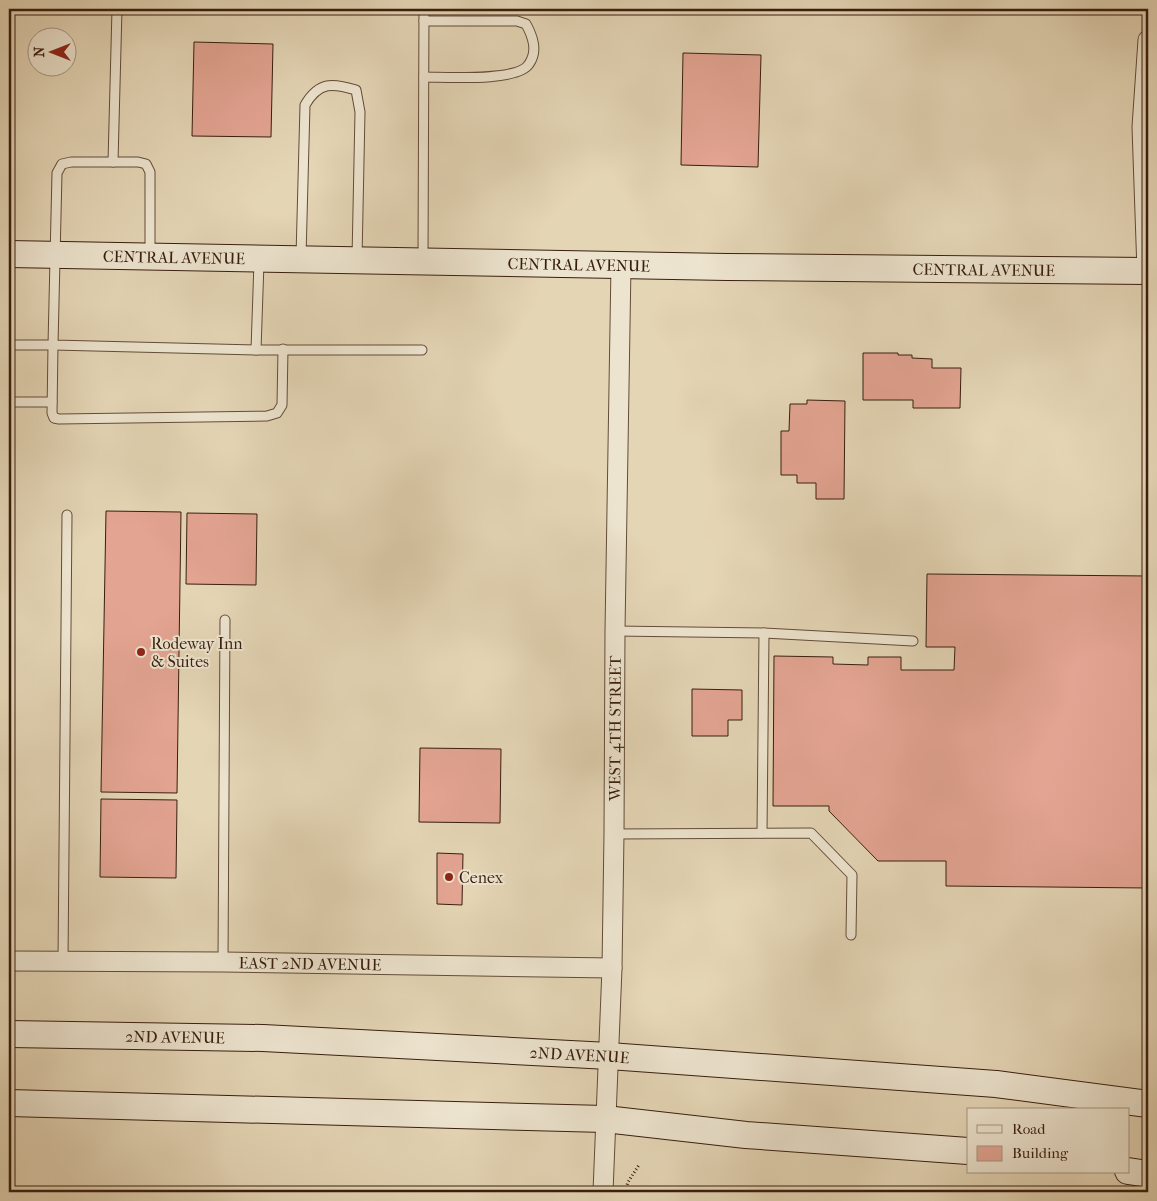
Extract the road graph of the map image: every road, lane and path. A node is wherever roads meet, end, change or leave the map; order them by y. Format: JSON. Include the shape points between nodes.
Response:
{"nodes":[{"id":1,"x":117,"y":9,"type":"edge"},
{"id":2,"x":424,"y":9,"type":"edge"},
{"id":3,"x":424,"y":21,"type":"junction"},
{"id":4,"x":1148,"y":40,"type":"edge"},
{"id":5,"x":424,"y":77,"type":"junction"},
{"id":6,"x":113,"y":162,"type":"junction"},
{"id":7,"x":9,"y":254,"type":"edge"},
{"id":8,"x":55,"y":255,"type":"junction"},
{"id":9,"x":150,"y":257,"type":"junction"},
{"id":10,"x":259,"y":259,"type":"junction"},
{"id":11,"x":301,"y":260,"type":"junction"},
{"id":12,"x":357,"y":261,"type":"junction"},
{"id":13,"x":423,"y":262,"type":"junction"},
{"id":14,"x":621,"y":265,"type":"junction"},
{"id":15,"x":1147,"y":271,"type":"edge"},
{"id":16,"x":9,"y":345,"type":"edge"},
{"id":17,"x":53,"y":345,"type":"junction"},
{"id":18,"x":283,"y":349,"type":"junction"},
{"id":19,"x":256,"y":350,"type":"junction"},
{"id":20,"x":422,"y":350,"type":"dead end"},
{"id":21,"x":9,"y":402,"type":"edge"},
{"id":22,"x":52,"y":402,"type":"junction"},
{"id":23,"x":9,"y":434,"type":"edge"},
{"id":24,"x":67,"y":515,"type":"dead end"},
{"id":25,"x":225,"y":620,"type":"dead end"},
{"id":26,"x":615,"y":631,"type":"junction"},
{"id":27,"x":764,"y":634,"type":"junction"},
{"id":28,"x":913,"y":641,"type":"dead end"},
{"id":29,"x":9,"y":692,"type":"edge"},
{"id":30,"x":762,"y":833,"type":"junction"},
{"id":31,"x":614,"y":834,"type":"junction"},
{"id":32,"x":852,"y":935,"type":"dead end"},
{"id":33,"x":9,"y":961,"type":"edge"},
{"id":34,"x":63,"y":961,"type":"junction"},
{"id":35,"x":223,"y":962,"type":"junction"},
{"id":36,"x":612,"y":968,"type":"junction"},
{"id":37,"x":9,"y":1034,"type":"edge"},
{"id":38,"x":609,"y":1056,"type":"junction"},
{"id":39,"x":9,"y":1103,"type":"edge"},
{"id":40,"x":1148,"y":1104,"type":"edge"},
{"id":41,"x":605,"y":1119,"type":"junction"},
{"id":42,"x":967,"y":1151,"type":"edge"},
{"id":43,"x":640,"y":1165,"type":"dead end"},
{"id":44,"x":1130,"y":1171,"type":"edge"},
{"id":45,"x":1148,"y":1174,"type":"edge"},
{"id":46,"x":603,"y":1192,"type":"edge"},
{"id":47,"x":625,"y":1192,"type":"edge"}],
"edges":[{"from":1,"to":6,"type":"lane"},
{"from":2,"to":3,"type":"lane"},
{"from":3,"to":5,"type":"lane"},
{"from":3,"to":5,"type":"lane","via":[[517,21],[526,24],[534,39],[529,65],[518,72],[495,77]]},
{"from":4,"to":15,"type":"street","via":[[1142,126]]},
{"from":5,"to":13,"type":"lane"},
{"from":6,"to":8,"type":"lane","via":[[62,164],[57,173]]},
{"from":6,"to":9,"type":"lane","via":[[146,164],[150,172]]},
{"from":7,"to":8,"type":"main road","name":"CENTRAL AVENUE"},
{"from":8,"to":9,"type":"main road","name":"CENTRAL AVENUE"},
{"from":8,"to":17,"type":"lane"},
{"from":9,"to":10,"type":"main road","name":"CENTRAL AVENUE"},
{"from":10,"to":11,"type":"main road","name":"CENTRAL AVENUE"},
{"from":10,"to":19,"type":"lane"},
{"from":11,"to":12,"type":"main road","name":"CENTRAL AVENUE"},
{"from":11,"to":12,"type":"lane","via":[[305,105],[311,94],[323,86],[340,86],[356,90],[360,112]]},
{"from":12,"to":13,"type":"main road","name":"CENTRAL AVENUE"},
{"from":13,"to":14,"type":"main road","name":"CENTRAL AVENUE"},
{"from":14,"to":15,"type":"main road","name":"CENTRAL AVENUE"},
{"from":14,"to":26,"type":"street","name":"WEST 4TH STREET"},
{"from":16,"to":17,"type":"lane"},
{"from":17,"to":19,"type":"lane"},
{"from":17,"to":22,"type":"lane"},
{"from":18,"to":19,"type":"lane"},
{"from":18,"to":20,"type":"lane"},
{"from":18,"to":22,"type":"lane","via":[[282,405],[277,413],[267,416],[59,419],[54,418]]},
{"from":21,"to":22,"type":"lane"},
{"from":23,"to":29,"type":"lane"},
{"from":24,"to":34,"type":"lane"},
{"from":25,"to":35,"type":"lane"},
{"from":26,"to":27,"type":"lane"},
{"from":26,"to":31,"type":"street","name":"WEST 4TH STREET"},
{"from":27,"to":28,"type":"lane"},
{"from":27,"to":30,"type":"lane"},
{"from":30,"to":31,"type":"lane"},
{"from":30,"to":32,"type":"lane","via":[[811,833],[852,874]]},
{"from":31,"to":36,"type":"street","name":"WEST 4TH STREET"},
{"from":33,"to":34,"type":"street","name":"EAST 2ND AVENUE"},
{"from":34,"to":35,"type":"street","name":"EAST 2ND AVENUE"},
{"from":35,"to":36,"type":"street","name":"EAST 2ND AVENUE"},
{"from":36,"to":38,"type":"street","name":"WEST 4TH STREET"},
{"from":37,"to":38,"type":"main road","name":"2ND AVENUE","via":[[263,1038]]},
{"from":38,"to":40,"type":"main road","name":"2ND AVENUE","via":[[996,1084]]},
{"from":38,"to":41,"type":"street","name":"WEST 4TH STREET"},
{"from":39,"to":41,"type":"main road"},
{"from":41,"to":42,"type":"main road","via":[[746,1135]]},
{"from":41,"to":46,"type":"street","name":"WEST 4TH STREET"},
{"from":43,"to":47,"type":"path"},
{"from":44,"to":45,"type":"main road"}]}
